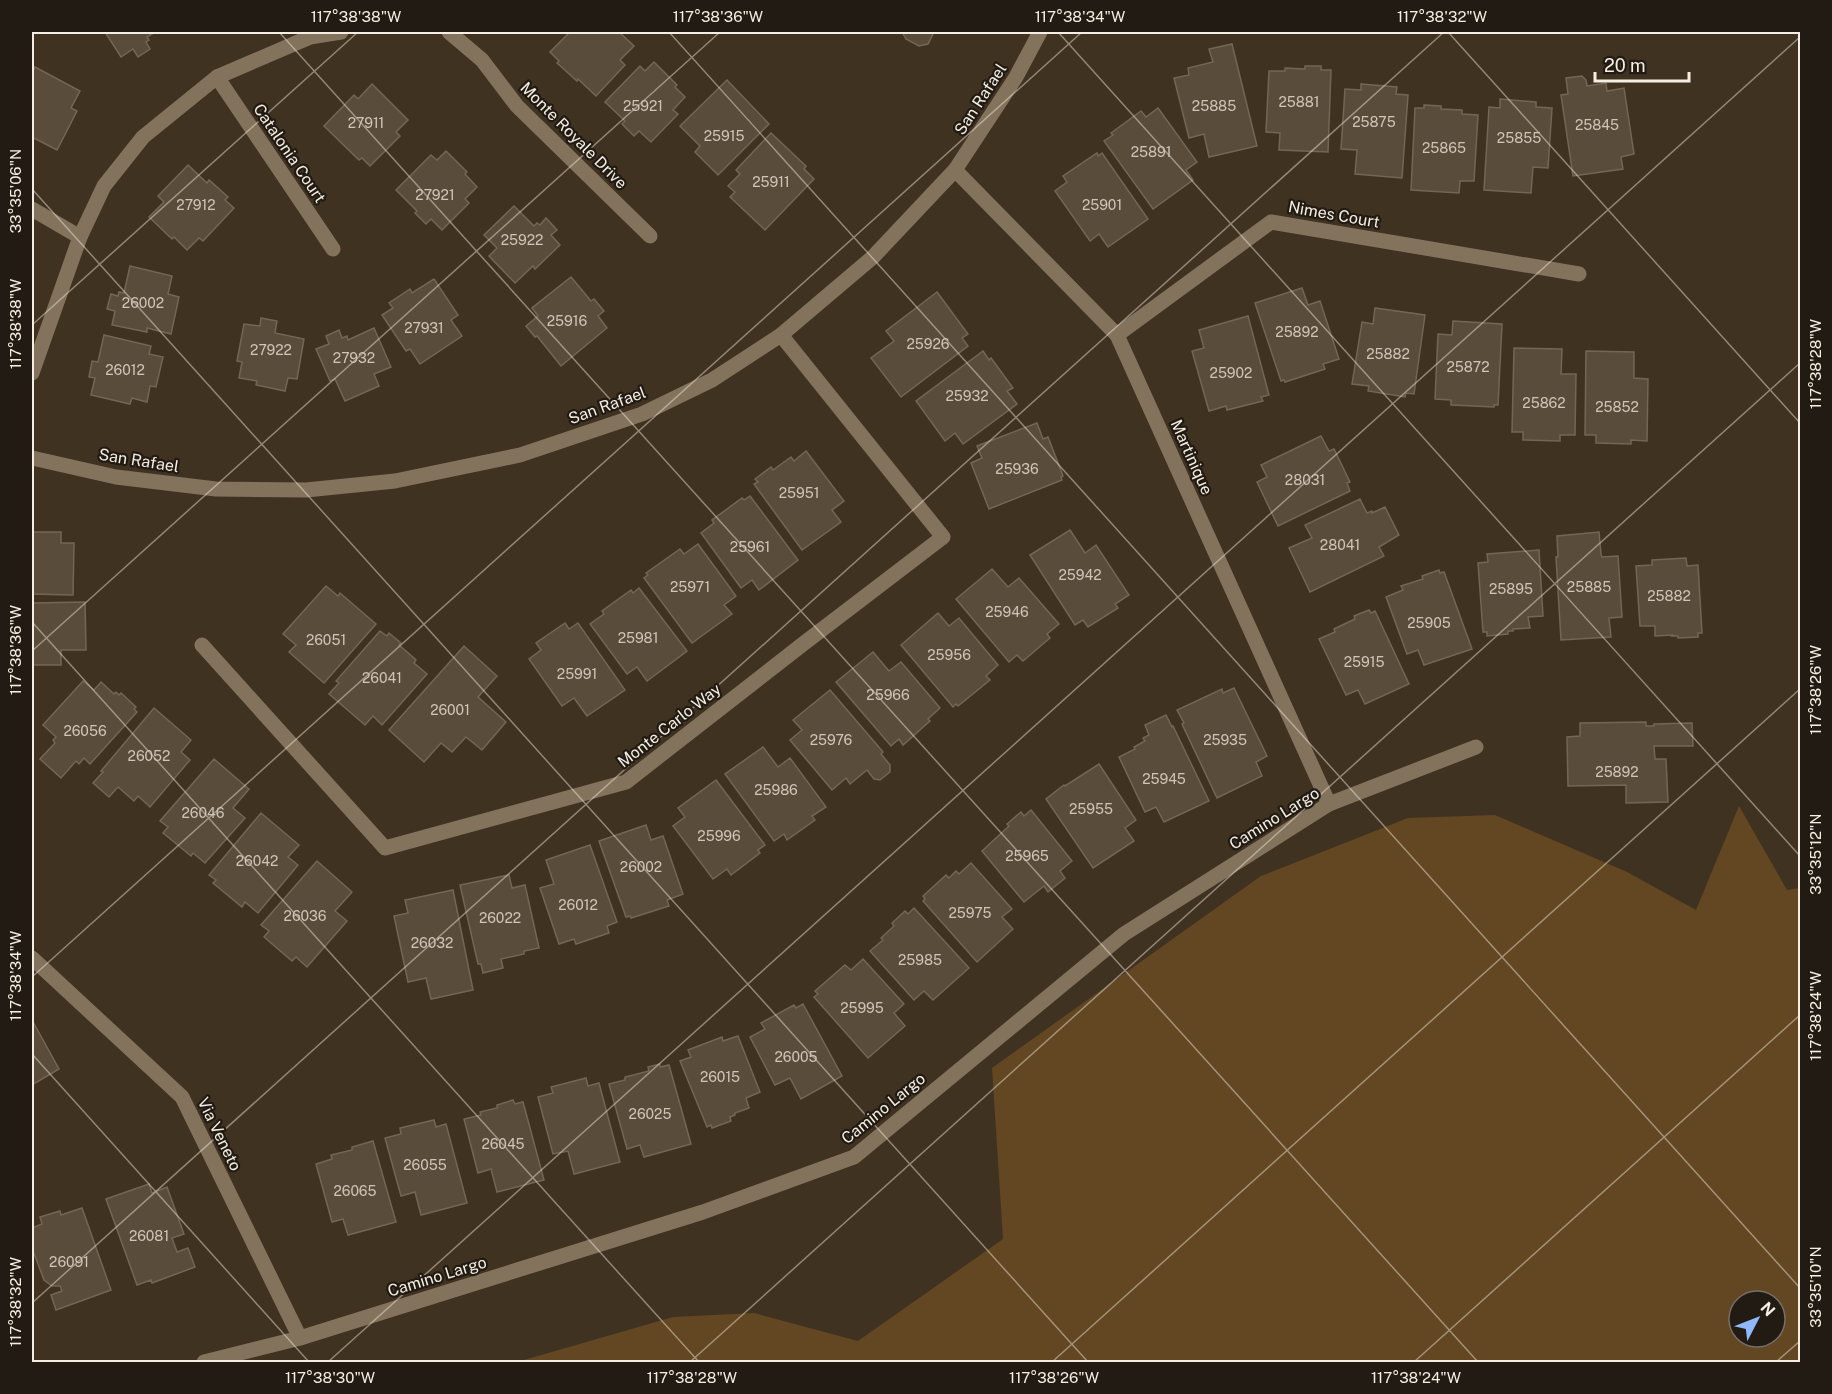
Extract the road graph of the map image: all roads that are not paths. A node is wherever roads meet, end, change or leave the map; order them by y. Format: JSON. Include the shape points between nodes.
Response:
{"nodes":[{"id":1,"x":341,"y":32,"type":"edge"},
{"id":2,"x":449,"y":32,"type":"edge"},
{"id":3,"x":1040,"y":32,"type":"edge"},
{"id":4,"x":217,"y":77,"type":"junction"},
{"id":5,"x":955,"y":170,"type":"junction"},
{"id":6,"x":32,"y":209,"type":"edge"},
{"id":7,"x":650,"y":236,"type":"dead end"},
{"id":8,"x":80,"y":237,"type":"junction"},
{"id":9,"x":333,"y":249,"type":"dead end"},
{"id":10,"x":1579,"y":274,"type":"dead end"},
{"id":11,"x":781,"y":335,"type":"junction"},
{"id":12,"x":1117,"y":336,"type":"junction"},
{"id":13,"x":32,"y":373,"type":"edge"},
{"id":14,"x":32,"y":458,"type":"edge"},
{"id":15,"x":202,"y":645,"type":"dead end"},
{"id":16,"x":1476,"y":747,"type":"dead end"},
{"id":17,"x":1329,"y":804,"type":"junction"},
{"id":18,"x":32,"y":958,"type":"edge"},
{"id":19,"x":300,"y":1338,"type":"junction"},
{"id":20,"x":204,"y":1362,"type":"edge"}],
"edges":[{"from":1,"to":4,"type":"street","via":[[310,37]]},
{"from":2,"to":7,"type":"street","name":"Monte Royale Drive","via":[[482,60],[517,106]]},
{"from":3,"to":5,"type":"street","name":"San Rafael","via":[[1016,77]]},
{"from":4,"to":8,"type":"street","via":[[143,137],[104,186]]},
{"from":4,"to":9,"type":"street","name":"Catalonia Court"},
{"from":5,"to":11,"type":"street","name":"San Rafael","via":[[873,257]]},
{"from":5,"to":12,"type":"street","name":"Martinique"},
{"from":6,"to":8,"type":"street"},
{"from":8,"to":13,"type":"street"},
{"from":10,"to":12,"type":"street","name":"Nimes Court","via":[[1271,222]]},
{"from":11,"to":14,"type":"street","name":"San Rafael","via":[[712,380],[642,414],[520,455],[395,481],[306,490],[216,489],[116,477]]},
{"from":11,"to":15,"type":"street","name":"Monte Carlo Way","via":[[943,537],[626,782],[385,848]]},
{"from":12,"to":17,"type":"street","name":"Martinique"},
{"from":16,"to":17,"type":"street","name":"Camino Largo"},
{"from":17,"to":19,"type":"street","name":"Camino Largo","via":[[1124,934],[854,1157],[703,1212]]},
{"from":18,"to":19,"type":"street","name":"Via Veneto","via":[[182,1097]]},
{"from":19,"to":20,"type":"street","name":"Camino Largo"}]}
